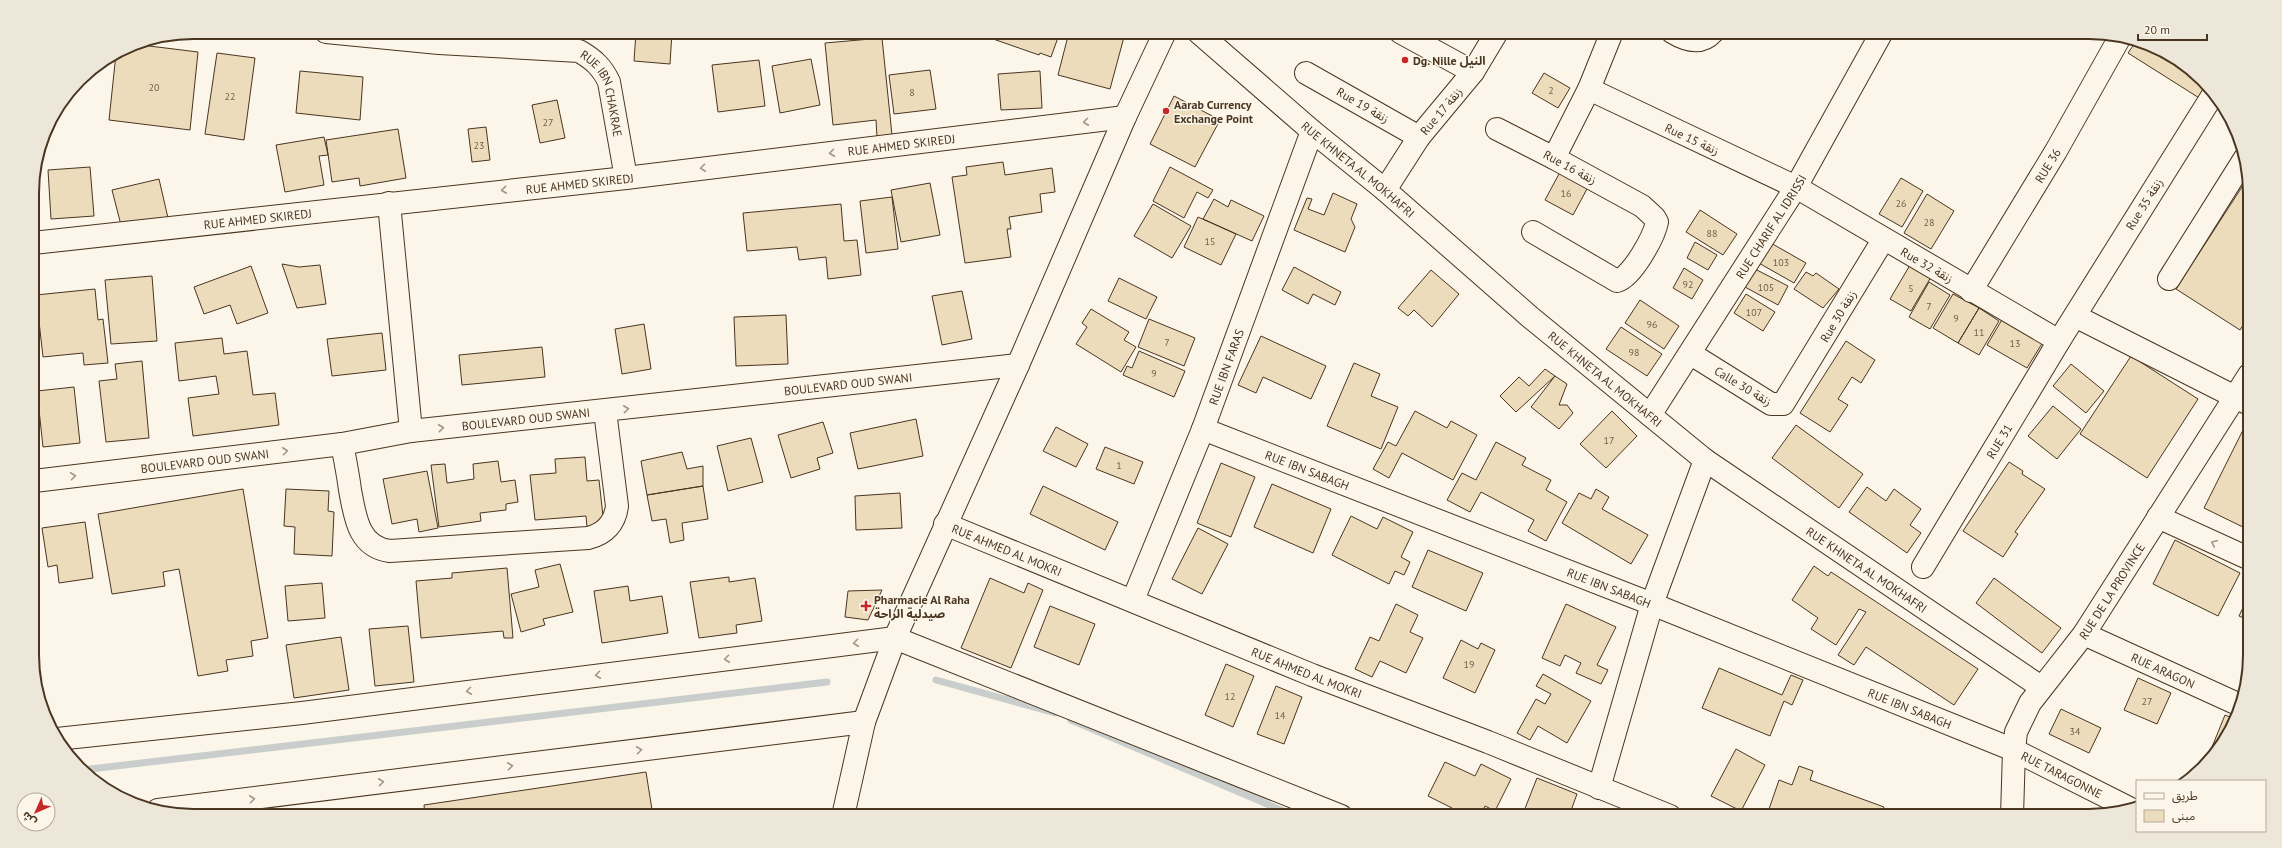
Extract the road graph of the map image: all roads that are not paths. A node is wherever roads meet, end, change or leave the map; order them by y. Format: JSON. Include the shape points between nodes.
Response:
{"nodes":[{"id":1,"x":398,"y":39,"type":"edge"},
{"id":2,"x":1162,"y":39,"type":"edge"},
{"id":3,"x":1206,"y":39,"type":"edge"},
{"id":4,"x":1413,"y":39,"type":"edge"},
{"id":5,"x":1493,"y":39,"type":"edge"},
{"id":6,"x":1609,"y":39,"type":"edge"},
{"id":7,"x":1684,"y":39,"type":"edge"},
{"id":8,"x":1704,"y":39,"type":"edge"},
{"id":9,"x":1878,"y":39,"type":"edge"},
{"id":10,"x":2117,"y":42,"type":"edge"},
{"id":11,"x":1473,"y":72,"type":"junction"},
{"id":12,"x":1306,"y":73,"type":"dead end"},
{"id":13,"x":1589,"y":89,"type":"junction"},
{"id":14,"x":2210,"y":98,"type":"edge"},
{"id":15,"x":1125,"y":117,"type":"junction"},
{"id":16,"x":1497,"y":130,"type":"dead end"},
{"id":17,"x":1312,"y":131,"type":"junction"},
{"id":18,"x":1419,"y":138,"type":"junction"},
{"id":19,"x":1554,"y":158,"type":"junction"},
{"id":20,"x":2240,"y":165,"type":"edge"},
{"id":21,"x":626,"y":178,"type":"junction"},
{"id":22,"x":1796,"y":187,"type":"junction"},
{"id":23,"x":1385,"y":190,"type":"junction"},
{"id":24,"x":389,"y":203,"type":"junction"},
{"id":25,"x":1533,"y":232,"type":"dead end"},
{"id":26,"x":1884,"y":240,"type":"junction"},
{"id":27,"x":39,"y":242,"type":"edge"},
{"id":28,"x":2169,"y":279,"type":"dead end"},
{"id":29,"x":1971,"y":290,"type":"junction"},
{"id":30,"x":2075,"y":316,"type":"junction"},
{"id":31,"x":2059,"y":341,"type":"junction"},
{"id":32,"x":1691,"y":354,"type":"junction"},
{"id":33,"x":1018,"y":365,"type":"junction"},
{"id":34,"x":1792,"y":393,"type":"joint"},
{"id":35,"x":2243,"y":401,"type":"edge"},
{"id":36,"x":605,"y":411,"type":"junction"},
{"id":37,"x":1650,"y":415,"type":"junction"},
{"id":38,"x":1203,"y":429,"type":"junction"},
{"id":39,"x":411,"y":431,"type":"junction"},
{"id":40,"x":342,"y":444,"type":"junction"},
{"id":41,"x":1705,"y":460,"type":"junction"},
{"id":42,"x":39,"y":480,"type":"edge"},
{"id":43,"x":2158,"y":517,"type":"junction"},
{"id":44,"x":945,"y":524,"type":"junction"},
{"id":45,"x":2243,"y":556,"type":"edge"},
{"id":46,"x":1923,"y":567,"type":"dead end"},
{"id":47,"x":1133,"y":600,"type":"junction"},
{"id":48,"x":1652,"y":604,"type":"junction"},
{"id":49,"x":2084,"y":634,"type":"junction"},
{"id":50,"x":895,"y":638,"type":"junction"},
{"id":51,"x":2041,"y":687,"type":"junction"},
{"id":52,"x":2236,"y":703,"type":"edge"},
{"id":53,"x":864,"y":722,"type":"junction"},
{"id":54,"x":64,"y":738,"type":"edge"},
{"id":55,"x":2014,"y":750,"type":"junction"},
{"id":56,"x":1599,"y":788,"type":"junction"},
{"id":57,"x":2123,"y":805,"type":"edge"},
{"id":58,"x":174,"y":808,"type":"edge"},
{"id":59,"x":845,"y":809,"type":"edge"},
{"id":60,"x":1324,"y":809,"type":"edge"},
{"id":61,"x":1652,"y":809,"type":"edge"},
{"id":62,"x":2012,"y":809,"type":"edge"}],
"edges":[{"from":1,"to":21,"type":"street","name":"RUE IBN CHAKRAE","via":[[579,51],[592,58],[603,69],[609,82]]},
{"from":2,"to":15,"type":"street"},
{"from":3,"to":17,"type":"street","name":"RUE KHNETA AL MOKHAFRI"},
{"from":4,"to":11,"type":"street"},
{"from":5,"to":11,"type":"street","name":"Rue 17 زنقة"},
{"from":6,"to":13,"type":"street"},
{"from":7,"to":8,"type":"street"},
{"from":9,"to":22,"type":"street","name":"RUE CHARIF AL IDRISSI"},
{"from":10,"to":29,"type":"street","name":"RUE 36","via":[[2056,152]]},
{"from":11,"to":18,"type":"street","name":"Rue 17 زنقة"},
{"from":12,"to":18,"type":"street","name":"Rue 19 زنقة"},
{"from":13,"to":19,"type":"street"},
{"from":13,"to":22,"type":"street","name":"Rue 15 زنقة"},
{"from":14,"to":30,"type":"street","name":"Rue 35 زنقة"},
{"from":15,"to":21,"type":"street","name":"RUE AHMED SKIREDJ","one_way":true},
{"from":15,"to":33,"type":"street"},
{"from":16,"to":19,"type":"street","name":"Rue 16 زنقة"},
{"from":17,"to":23,"type":"street","name":"RUE KHNETA AL MOKHAFRI"},
{"from":17,"to":38,"type":"street","name":"RUE IBN FARAS"},
{"from":18,"to":23,"type":"street","name":"Rue 17 زنقة"},
{"from":19,"to":25,"type":"street","name":"Rue 16 زنقة","via":[[1642,206],[1654,217],[1656,226],[1632,269],[1621,280],[1608,277]]},
{"from":20,"to":28,"type":"street"},
{"from":21,"to":24,"type":"street","name":"RUE AHMED SKIREDJ","one_way":true},
{"from":22,"to":26,"type":"street","name":"Rue 32 زنقة"},
{"from":22,"to":32,"type":"street","name":"RUE CHARIF AL IDRISSI"},
{"from":23,"to":37,"type":"street","name":"RUE KHNETA AL MOKHAFRI","via":[[1530,317]]},
{"from":24,"to":27,"type":"street","name":"RUE AHMED SKIREDJ"},
{"from":24,"to":39,"type":"street"},
{"from":26,"to":29,"type":"street","name":"Rue 32 زنقة"},
{"from":26,"to":34,"type":"street","name":"Rue 30 زنقة"},
{"from":29,"to":31,"type":"street","name":"Rue 32 زنقة"},
{"from":30,"to":31,"type":"street","name":"RUE 31"},
{"from":30,"to":35,"type":"street"},
{"from":31,"to":46,"type":"street","name":"RUE 31"},
{"from":32,"to":34,"type":"street","name":"Calle 30 زنقة","via":[[1771,404],[1783,404]]},
{"from":32,"to":37,"type":"street","name":"RUE CHARIF AL IDRISSI"},
{"from":36,"to":33,"type":"street","name":"BOULEVARD OUD SWANI","one_way":true},
{"from":33,"to":44,"type":"street"},
{"from":35,"to":43,"type":"street","name":"RUE DE LA PROVINCE"},
{"from":39,"to":36,"type":"street","name":"BOULEVARD OUD SWANI","one_way":true},
{"from":36,"to":40,"type":"street","via":[[617,506],[616,516],[604,532],[588,538],[390,551],[379,549],[367,541],[356,522]]},
{"from":37,"to":41,"type":"street","name":"RUE KHNETA AL MOKHAFRI"},
{"from":38,"to":47,"type":"street","name":"RUE IBN FARAS"},
{"from":38,"to":48,"type":"street","name":"RUE IBN SABAGH"},
{"from":39,"to":40,"type":"street","name":"BOULEVARD OUD SWANI"},
{"from":42,"to":40,"type":"street","name":"BOULEVARD OUD SWANI","one_way":true},
{"from":41,"to":48,"type":"street"},
{"from":41,"to":51,"type":"street","name":"RUE KHNETA AL MOKHAFRI"},
{"from":45,"to":43,"type":"street","one_way":true},
{"from":43,"to":49,"type":"street","name":"RUE DE LA PROVINCE"},
{"from":44,"to":47,"type":"street","name":"RUE AHMED AL MOKRI"},
{"from":44,"to":50,"type":"street"},
{"from":47,"to":56,"type":"street","name":"RUE AHMED AL MOKRI","via":[[1312,675]]},
{"from":48,"to":55,"type":"street","name":"RUE IBN SABAGH"},
{"from":48,"to":56,"type":"street"},
{"from":49,"to":51,"type":"street","name":"RUE DE LA PROVINCE"},
{"from":49,"to":52,"type":"street","name":"RUE ARAGON"},
{"from":50,"to":53,"type":"street"},
{"from":50,"to":54,"type":"street","one_way":true,"via":[[302,713]]},
{"from":50,"to":60,"type":"street"},
{"from":51,"to":55,"type":"street","name":"RUE DE LA PROVINCE","via":[[2016,732]]},
{"from":58,"to":53,"type":"street","one_way":true},
{"from":53,"to":59,"type":"street"},
{"from":55,"to":57,"type":"street","name":"RUE TARAGONNE"},
{"from":55,"to":62,"type":"street","name":"RUE DE LA PROVINCE"},
{"from":56,"to":61,"type":"street","name":"RUE AHMED AL MOKRI"}]}
